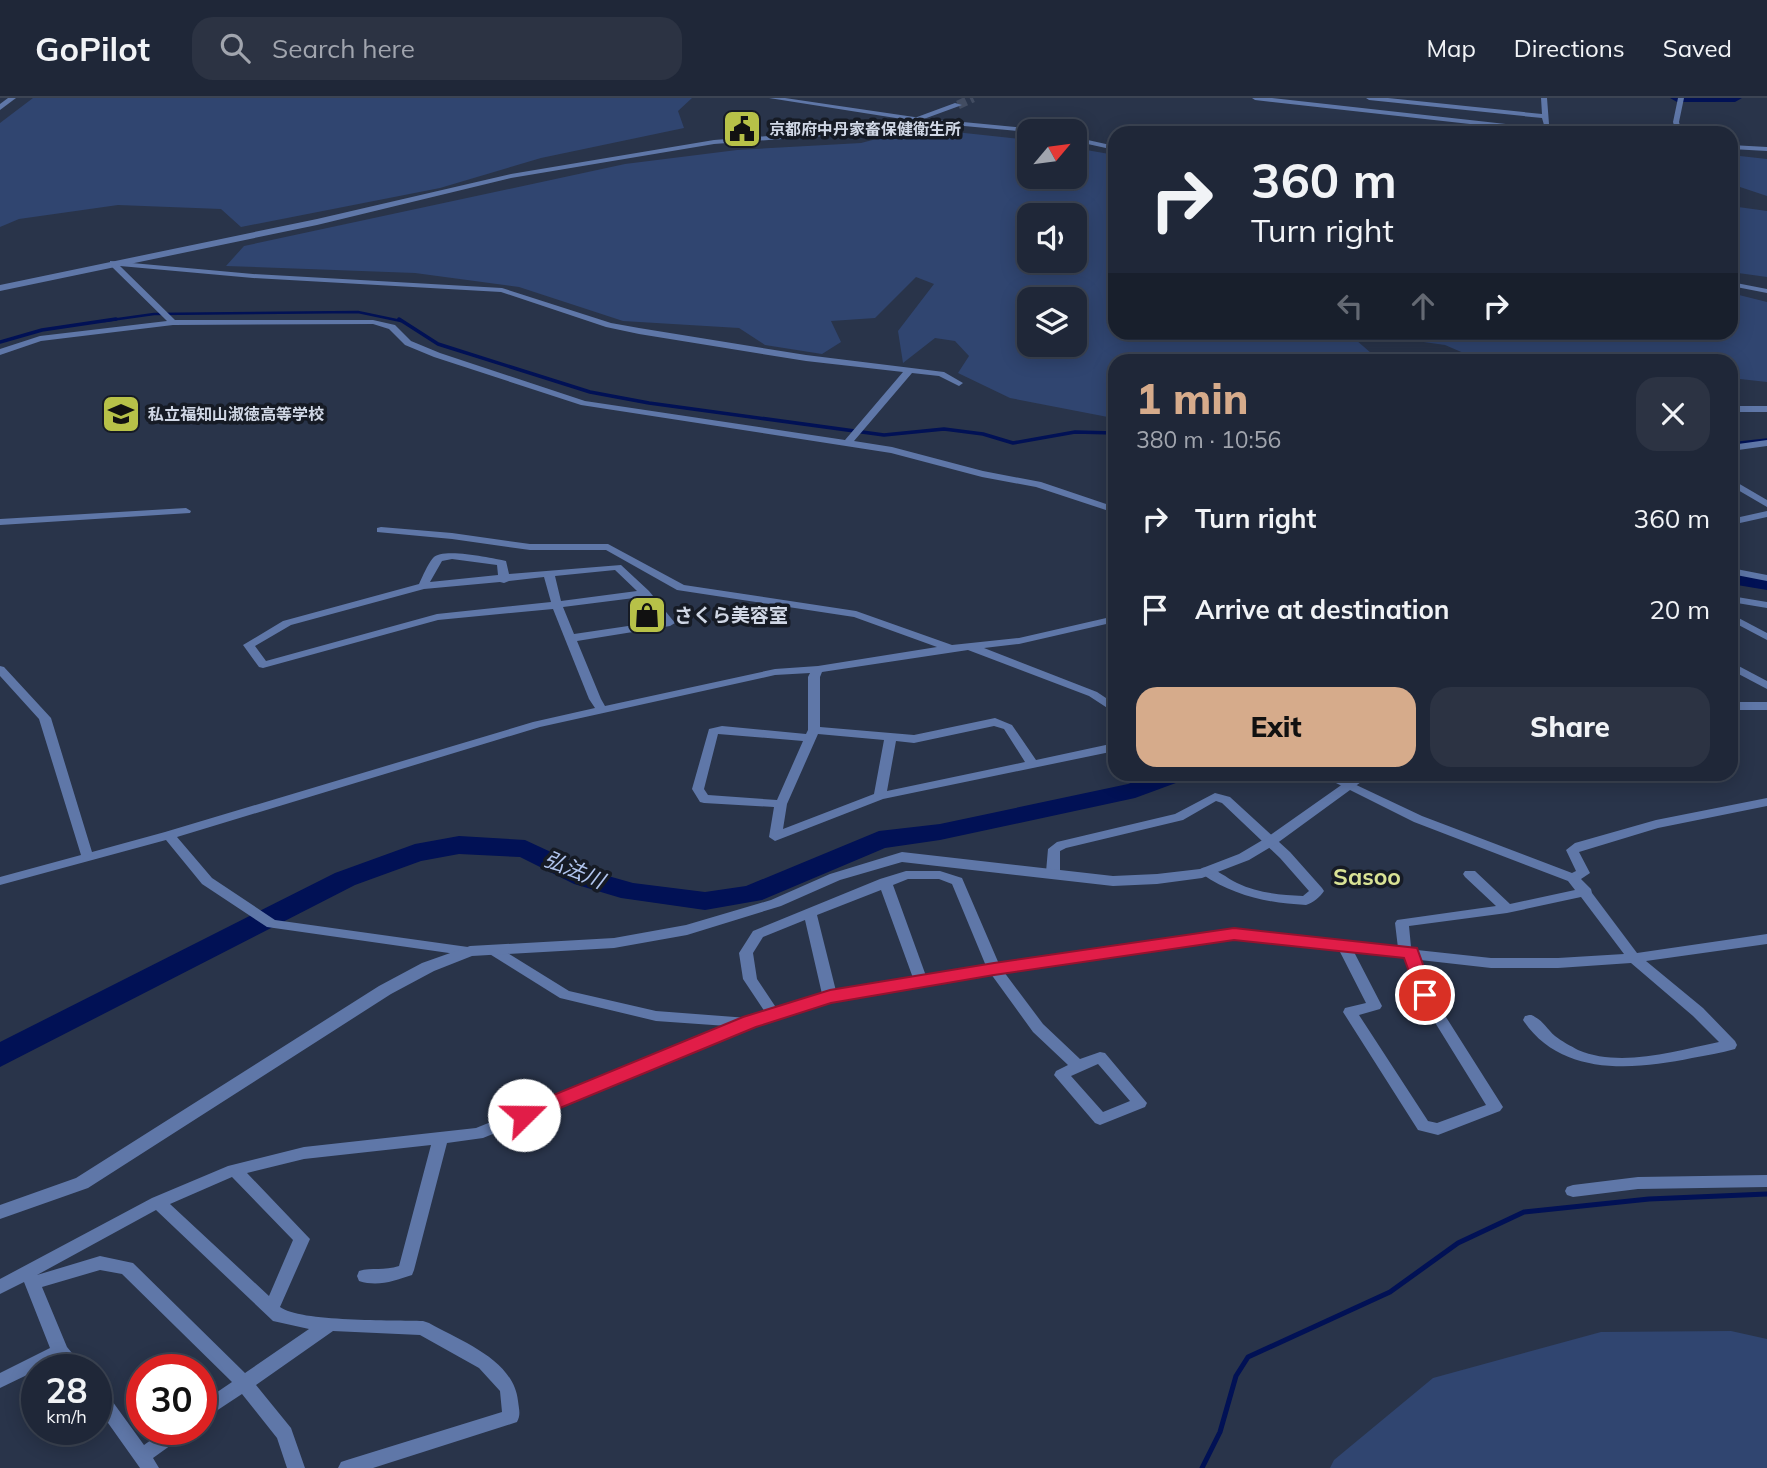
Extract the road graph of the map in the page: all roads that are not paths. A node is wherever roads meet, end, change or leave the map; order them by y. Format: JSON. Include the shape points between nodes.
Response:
{"nodes":[{"id":1,"x":12,"y":98,"type":"edge"},
{"id":2,"x":772,"y":98,"type":"edge"},
{"id":3,"x":1255,"y":98,"type":"edge"},
{"id":4,"x":1369,"y":98,"type":"edge"},
{"id":5,"x":1544,"y":98,"type":"edge"},
{"id":6,"x":1681,"y":99,"type":"edge"},
{"id":7,"x":1402,"y":100,"type":"edge"},
{"id":8,"x":958,"y":105,"type":"dead end"},
{"id":9,"x":0,"y":108,"type":"edge"},
{"id":10,"x":1396,"y":114,"type":"junction"},
{"id":11,"x":1545,"y":116,"type":"junction"},
{"id":12,"x":921,"y":120,"type":"junction"},
{"id":13,"x":1503,"y":126,"type":"edge"},
{"id":14,"x":1546,"y":126,"type":"edge"},
{"id":15,"x":1677,"y":126,"type":"edge"},
{"id":16,"x":1017,"y":129,"type":"edge"},
{"id":17,"x":1087,"y":142,"type":"edge"},
{"id":18,"x":1108,"y":146,"type":"edge"},
{"id":19,"x":1738,"y":147,"type":"edge"},
{"id":20,"x":1767,"y":149,"type":"edge"},
{"id":21,"x":113,"y":263,"type":"junction"},
{"id":22,"x":1738,"y":285,"type":"edge"},
{"id":23,"x":0,"y":288,"type":"edge"},
{"id":24,"x":1767,"y":291,"type":"edge"},
{"id":25,"x":173,"y":323,"type":"junction"},
{"id":26,"x":0,"y":352,"type":"edge"},
{"id":27,"x":910,"y":370,"type":"junction"},
{"id":28,"x":959,"y":383,"type":"dead end"},
{"id":29,"x":1738,"y":409,"type":"edge"},
{"id":30,"x":1767,"y":409,"type":"edge"},
{"id":31,"x":848,"y":443,"type":"junction"},
{"id":32,"x":1767,"y":443,"type":"edge"},
{"id":33,"x":1738,"y":446,"type":"edge"},
{"id":34,"x":1738,"y":486,"type":"edge"},
{"id":35,"x":1767,"y":504,"type":"edge"},
{"id":36,"x":1108,"y":508,"type":"edge"},
{"id":37,"x":186,"y":511,"type":"dead end"},
{"id":38,"x":1767,"y":514,"type":"edge"},
{"id":39,"x":1738,"y":520,"type":"edge"},
{"id":40,"x":0,"y":522,"type":"edge"},
{"id":41,"x":381,"y":530,"type":"dead end"},
{"id":42,"x":1738,"y":572,"type":"edge"},
{"id":43,"x":549,"y":575,"type":"junction"},
{"id":44,"x":1767,"y":578,"type":"edge"},
{"id":45,"x":504,"y":580,"type":"junction"},
{"id":46,"x":423,"y":586,"type":"junction"},
{"id":47,"x":645,"y":593,"type":"junction"},
{"id":48,"x":1738,"y":599,"type":"edge"},
{"id":49,"x":557,"y":605,"type":"junction"},
{"id":50,"x":1767,"y":605,"type":"edge"},
{"id":51,"x":1108,"y":621,"type":"edge"},
{"id":52,"x":1738,"y":621,"type":"edge"},
{"id":53,"x":1767,"y":637,"type":"edge"},
{"id":54,"x":573,"y":638,"type":"junction"},
{"id":55,"x":970,"y":647,"type":"junction"},
{"id":56,"x":951,"y":648,"type":"junction"},
{"id":57,"x":0,"y":669,"type":"edge"},
{"id":58,"x":818,"y":669,"type":"junction"},
{"id":59,"x":1738,"y":669,"type":"edge"},
{"id":60,"x":1767,"y":686,"type":"edge"},
{"id":61,"x":1108,"y":705,"type":"edge"},
{"id":62,"x":1738,"y":706,"type":"edge"},
{"id":63,"x":1767,"y":706,"type":"edge"},
{"id":64,"x":602,"y":709,"type":"junction"},
{"id":65,"x":812,"y":734,"type":"junction"},
{"id":66,"x":891,"y":736,"type":"junction"},
{"id":67,"x":1108,"y":749,"type":"edge"},
{"id":68,"x":1033,"y":765,"type":"junction"},
{"id":69,"x":1338,"y":781,"type":"edge"},
{"id":70,"x":1353,"y":781,"type":"edge"},
{"id":71,"x":1346,"y":785,"type":"junction"},
{"id":72,"x":880,"y":796,"type":"junction"},
{"id":73,"x":1767,"y":802,"type":"edge"},
{"id":74,"x":781,"y":804,"type":"junction"},
{"id":75,"x":169,"y":835,"type":"junction"},
{"id":76,"x":1271,"y":841,"type":"junction"},
{"id":77,"x":88,"y":858,"type":"junction"},
{"id":78,"x":1207,"y":871,"type":"junction"},
{"id":79,"x":1053,"y":872,"type":"junction"},
{"id":80,"x":1470,"y":874,"type":"dead end"},
{"id":81,"x":1573,"y":878,"type":"junction"},
{"id":82,"x":0,"y":881,"type":"edge"},
{"id":83,"x":885,"y":882,"type":"junction"},
{"id":84,"x":1586,"y":892,"type":"junction"},
{"id":85,"x":1507,"y":909,"type":"junction"},
{"id":86,"x":810,"y":912,"type":"junction"},
{"id":87,"x":1767,"y":939,"type":"edge"},
{"id":88,"x":1344,"y":947,"type":"junction"},
{"id":89,"x":493,"y":950,"type":"junction"},
{"id":90,"x":470,"y":951,"type":"junction"},
{"id":91,"x":1408,"y":952,"type":"junction"},
{"id":92,"x":1634,"y":958,"type":"junction"},
{"id":93,"x":994,"y":969,"type":"junction"},
{"id":94,"x":922,"y":981,"type":"junction"},
{"id":95,"x":830,"y":997,"type":"junction"},
{"id":96,"x":773,"y":1014,"type":"junction"},
{"id":97,"x":1530,"y":1020,"type":"dead end"},
{"id":98,"x":750,"y":1022,"type":"junction"},
{"id":99,"x":1078,"y":1066,"type":"junction"},
{"id":100,"x":440,"y":1139,"type":"junction"},
{"id":101,"x":234,"y":1170,"type":"junction"},
{"id":102,"x":1767,"y":1181,"type":"edge"},
{"id":103,"x":1573,"y":1191,"type":"dead end"},
{"id":104,"x":158,"y":1202,"type":"junction"},
{"id":105,"x":0,"y":1212,"type":"edge"},
{"id":106,"x":365,"y":1276,"type":"dead end"},
{"id":107,"x":30,"y":1277,"type":"junction"},
{"id":108,"x":0,"y":1287,"type":"edge"},
{"id":109,"x":271,"y":1309,"type":"junction"},
{"id":110,"x":330,"y":1324,"type":"junction"},
{"id":111,"x":60,"y":1350,"type":"junction"},
{"id":112,"x":63,"y":1354,"type":"edge"},
{"id":113,"x":0,"y":1381,"type":"edge"},
{"id":114,"x":243,"y":1382,"type":"junction"},
{"id":115,"x":217,"y":1401,"type":"edge"},
{"id":116,"x":112,"y":1414,"type":"edge"},
{"id":117,"x":164,"y":1445,"type":"edge"},
{"id":118,"x":146,"y":1462,"type":"edge"},
{"id":119,"x":296,"y":1468,"type":"edge"},
{"id":120,"x":347,"y":1468,"type":"edge"}],
"edges":[{"from":1,"to":9,"type":"street"},
{"from":2,"to":12,"type":"street"},
{"from":3,"to":10,"type":"street"},
{"from":4,"to":7,"type":"street"},
{"from":5,"to":11,"type":"street"},
{"from":6,"to":15,"type":"street"},
{"from":7,"to":10,"type":"street"},
{"from":7,"to":11,"type":"street"},
{"from":8,"to":12,"type":"street"},
{"from":10,"to":13,"type":"street"},
{"from":11,"to":14,"type":"street"},
{"from":12,"to":16,"type":"street"},
{"from":12,"to":21,"type":"street","via":[[891,130],[678,146],[511,176],[317,222]]},
{"from":17,"to":18,"type":"street"},
{"from":19,"to":20,"type":"street"},
{"from":21,"to":23,"type":"street"},
{"from":21,"to":25,"type":"street"},
{"from":21,"to":27,"type":"street","via":[[502,290],[639,331]]},
{"from":22,"to":24,"type":"street"},
{"from":25,"to":26,"type":"street","via":[[40,339]]},
{"from":25,"to":31,"type":"street","via":[[373,322],[392,327],[408,344],[584,403]]},
{"from":27,"to":28,"type":"street","via":[[941,374]]},
{"from":27,"to":31,"type":"street"},
{"from":29,"to":30,"type":"street"},
{"from":31,"to":36,"type":"street","via":[[1038,484]]},
{"from":32,"to":33,"type":"street"},
{"from":34,"to":35,"type":"street"},
{"from":37,"to":40,"type":"street"},
{"from":38,"to":39,"type":"street"},
{"from":41,"to":56,"type":"street","via":[[530,547],[608,547],[681,588],[856,614]]},
{"from":42,"to":44,"type":"street"},
{"from":43,"to":45,"type":"street"},
{"from":43,"to":47,"type":"street","via":[[617,567]]},
{"from":43,"to":49,"type":"street"},
{"from":45,"to":46,"type":"street"},
{"from":45,"to":46,"type":"street","via":[[502,563],[452,556],[438,558]]},
{"from":46,"to":49,"type":"street","via":[[287,623],[249,645],[263,665],[437,617]]},
{"from":47,"to":49,"type":"street"},
{"from":47,"to":54,"type":"street","via":[[670,623]]},
{"from":48,"to":50,"type":"street"},
{"from":49,"to":54,"type":"street"},
{"from":51,"to":55,"type":"street"},
{"from":52,"to":53,"type":"street"},
{"from":54,"to":64,"type":"street"},
{"from":55,"to":56,"type":"street"},
{"from":55,"to":61,"type":"street","via":[[1093,694]]},
{"from":56,"to":58,"type":"street"},
{"from":57,"to":77,"type":"street","via":[[45,718]]},
{"from":58,"to":64,"type":"street","via":[[775,671]]},
{"from":58,"to":65,"type":"street"},
{"from":59,"to":60,"type":"street"},
{"from":62,"to":63,"type":"street"},
{"from":64,"to":75,"type":"street","via":[[537,724]]},
{"from":65,"to":66,"type":"street"},
{"from":65,"to":74,"type":"street"},
{"from":65,"to":74,"type":"street","via":[[713,732],[698,789],[704,799]]},
{"from":66,"to":68,"type":"street","via":[[914,739],[995,722],[1008,727]]},
{"from":66,"to":72,"type":"street"},
{"from":67,"to":68,"type":"street"},
{"from":68,"to":72,"type":"street"},
{"from":69,"to":71,"type":"street"},
{"from":70,"to":71,"type":"street"},
{"from":71,"to":76,"type":"street"},
{"from":71,"to":81,"type":"street","via":[[1418,819]]},
{"from":72,"to":74,"type":"street","via":[[775,838]]},
{"from":73,"to":81,"type":"street","via":[[1656,824],[1580,846],[1572,850],[1583,873]]},
{"from":75,"to":77,"type":"street"},
{"from":75,"to":90,"type":"street","via":[[207,880],[272,924]]},
{"from":76,"to":78,"type":"street"},
{"from":76,"to":78,"type":"street","via":[[1317,891],[1306,901],[1269,900],[1228,887]]},
{"from":76,"to":79,"type":"street","via":[[1226,800],[1215,797],[1179,817],[1062,845],[1054,849]]},
{"from":77,"to":82,"type":"street"},
{"from":78,"to":79,"type":"street","via":[[1157,880],[1113,881]]},
{"from":79,"to":89,"type":"street","via":[[902,857],[687,930],[614,943]]},
{"from":80,"to":85,"type":"street"},
{"from":81,"to":84,"type":"street"},
{"from":83,"to":86,"type":"street"},
{"from":83,"to":93,"type":"street","via":[[906,875],[940,874],[957,881]]},
{"from":83,"to":94,"type":"street"},
{"from":84,"to":85,"type":"street"},
{"from":84,"to":92,"type":"street"},
{"from":85,"to":91,"type":"street","via":[[1402,923]]},
{"from":86,"to":95,"type":"street"},
{"from":86,"to":96,"type":"street","via":[[758,934],[746,953],[750,979]]},
{"from":87,"to":92,"type":"street"},
{"from":88,"to":91,"type":"street"},
{"from":88,"to":91,"type":"street","via":[[1375,1006],[1350,1012],[1423,1126],[1438,1129],[1495,1107],[1425,995]]},
{"from":88,"to":93,"type":"street","via":[[1234,934]]},
{"from":89,"to":90,"type":"street"},
{"from":89,"to":98,"type":"street","via":[[565,995],[656,1016]]},
{"from":90,"to":105,"type":"street","via":[[385,989],[82,1182]]},
{"from":91,"to":92,"type":"street","via":[[1491,963]]},
{"from":92,"to":97,"type":"street","via":[[1730,1045],[1623,1065],[1573,1055]]},
{"from":93,"to":94,"type":"street"},
{"from":93,"to":99,"type":"street","via":[[1038,1028]]},
{"from":94,"to":95,"type":"street"},
{"from":95,"to":96,"type":"street"},
{"from":96,"to":98,"type":"street"},
{"from":98,"to":100,"type":"street","via":[[478,1134]]},
{"from":99,"to":99,"type":"street","via":[[1100,1058],[1140,1103],[1100,1119],[1061,1075]]},
{"from":100,"to":101,"type":"street","via":[[304,1153]]},
{"from":100,"to":106,"type":"street","via":[[406,1270],[387,1277]]},
{"from":101,"to":104,"type":"street"},
{"from":101,"to":109,"type":"street","via":[[302,1239]]},
{"from":102,"to":103,"type":"street","via":[[1638,1183]]},
{"from":104,"to":107,"type":"street"},
{"from":104,"to":109,"type":"street"},
{"from":107,"to":108,"type":"street"},
{"from":107,"to":111,"type":"street"},
{"from":107,"to":114,"type":"street","via":[[100,1263],[127,1268]]},
{"from":109,"to":110,"type":"street","via":[[279,1316]]},
{"from":110,"to":114,"type":"street"},
{"from":110,"to":120,"type":"street","via":[[423,1328],[485,1363],[508,1388],[511,1417]]},
{"from":111,"to":112,"type":"street"},
{"from":111,"to":113,"type":"street"},
{"from":114,"to":115,"type":"street"},
{"from":114,"to":119,"type":"street","via":[[285,1434]]},
{"from":116,"to":118,"type":"street"},
{"from":117,"to":118,"type":"street"}]}
